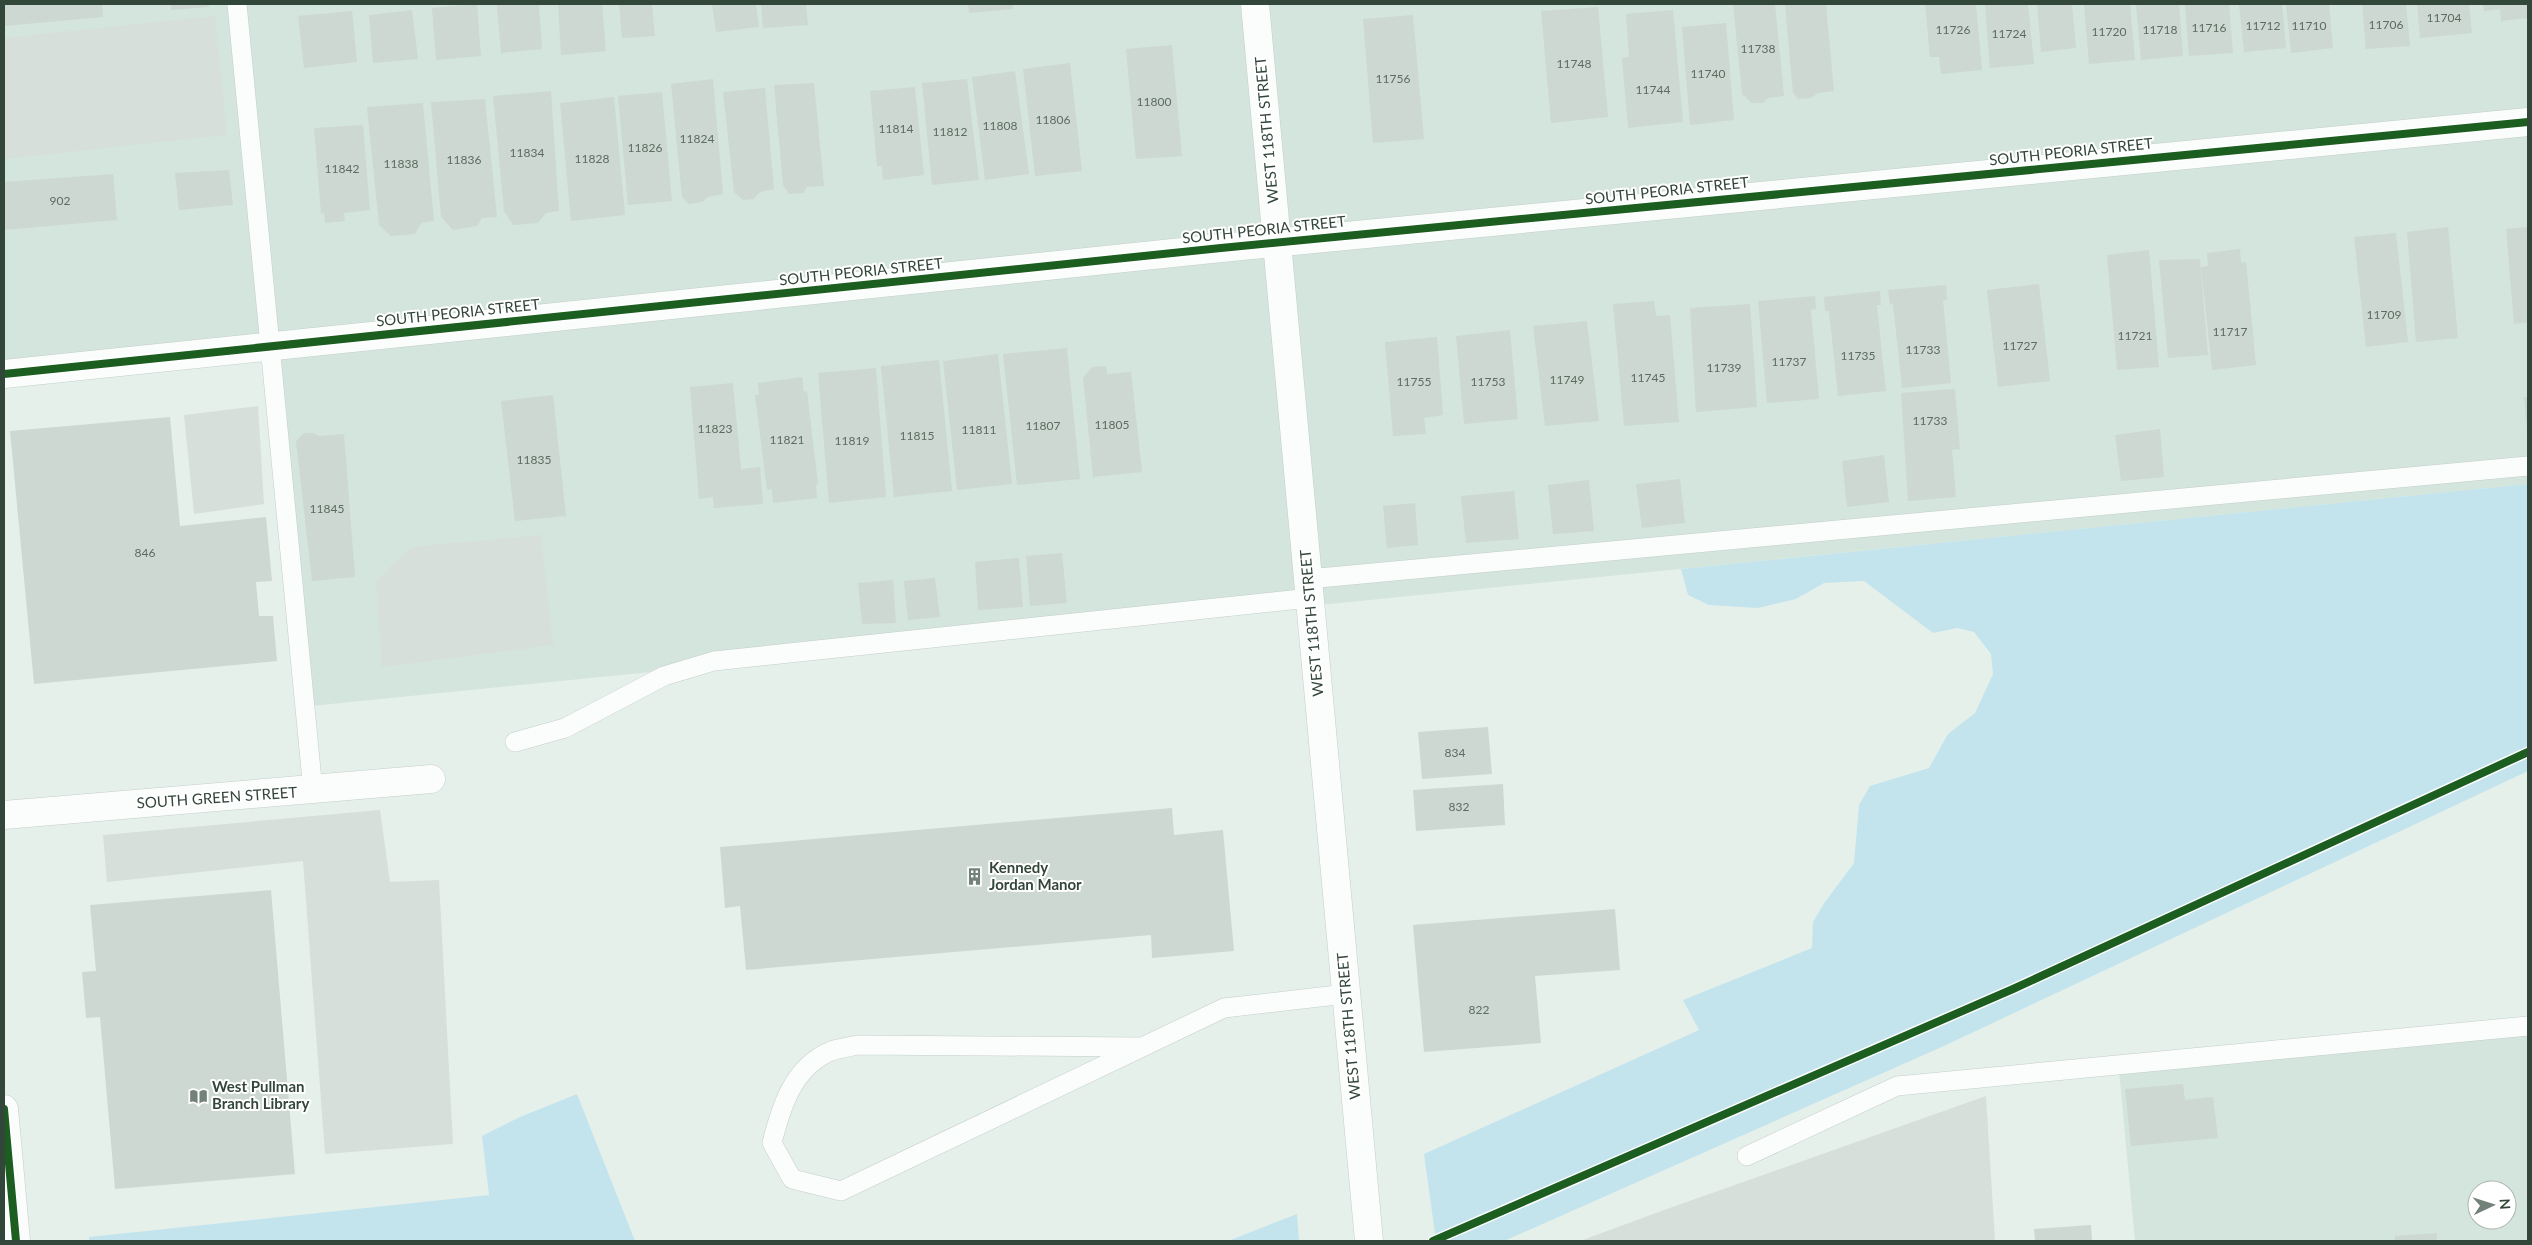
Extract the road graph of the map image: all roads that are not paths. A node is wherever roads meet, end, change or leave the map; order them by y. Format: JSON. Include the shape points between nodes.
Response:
{"nodes":[{"id":1,"x":243,"y":4,"type":"edge"},
{"id":2,"x":1255,"y":4,"type":"edge"},
{"id":3,"x":2528,"y":122,"type":"edge"},
{"id":4,"x":1277,"y":243,"type":"junction"},
{"id":5,"x":270,"y":346,"type":"junction"},
{"id":6,"x":4,"y":374,"type":"edge"},
{"id":7,"x":2528,"y":466,"type":"edge"},
{"id":8,"x":1309,"y":588,"type":"junction"},
{"id":9,"x":515,"y":742,"type":"dead end"},
{"id":10,"x":431,"y":779,"type":"dead end"},
{"id":11,"x":313,"y":791,"type":"junction"},
{"id":12,"x":4,"y":815,"type":"edge"},
{"id":13,"x":1346,"y":994,"type":"junction"},
{"id":14,"x":2528,"y":1026,"type":"edge"},
{"id":15,"x":1141,"y":1047,"type":"junction"},
{"id":16,"x":4,"y":1109,"type":"edge"},
{"id":17,"x":1747,"y":1156,"type":"dead end"},
{"id":18,"x":16,"y":1241,"type":"edge"},
{"id":19,"x":1369,"y":1241,"type":"edge"}],
"edges":[{"from":1,"to":5,"type":"lane"},
{"from":2,"to":4,"type":"street","name":"WEST 118TH STREET"},
{"from":3,"to":4,"type":"street","name":"SOUTH PEORIA STREET"},
{"from":4,"to":5,"type":"street","name":"SOUTH PEORIA STREET"},
{"from":4,"to":8,"type":"street","name":"WEST 118TH STREET"},
{"from":5,"to":6,"type":"street","name":"SOUTH PEORIA STREET"},
{"from":5,"to":11,"type":"lane"},
{"from":7,"to":8,"type":"lane"},
{"from":8,"to":9,"type":"lane","via":[[714,662],[664,676],[565,728]]},
{"from":8,"to":13,"type":"street","name":"WEST 118TH STREET"},
{"from":10,"to":11,"type":"street","name":"SOUTH GREEN STREET"},
{"from":11,"to":12,"type":"street","name":"SOUTH GREEN STREET"},
{"from":13,"to":15,"type":"lane","via":[[1224,1008]]},
{"from":13,"to":19,"type":"street","name":"WEST 118TH STREET"},
{"from":14,"to":17,"type":"lane","via":[[1897,1086]]},
{"from":15,"to":15,"type":"lane","via":[[841,1191],[792,1179],[772,1143],[781,1108],[792,1086],[810,1063],[832,1051],[858,1045]]},
{"from":16,"to":18,"type":"street"}]}
